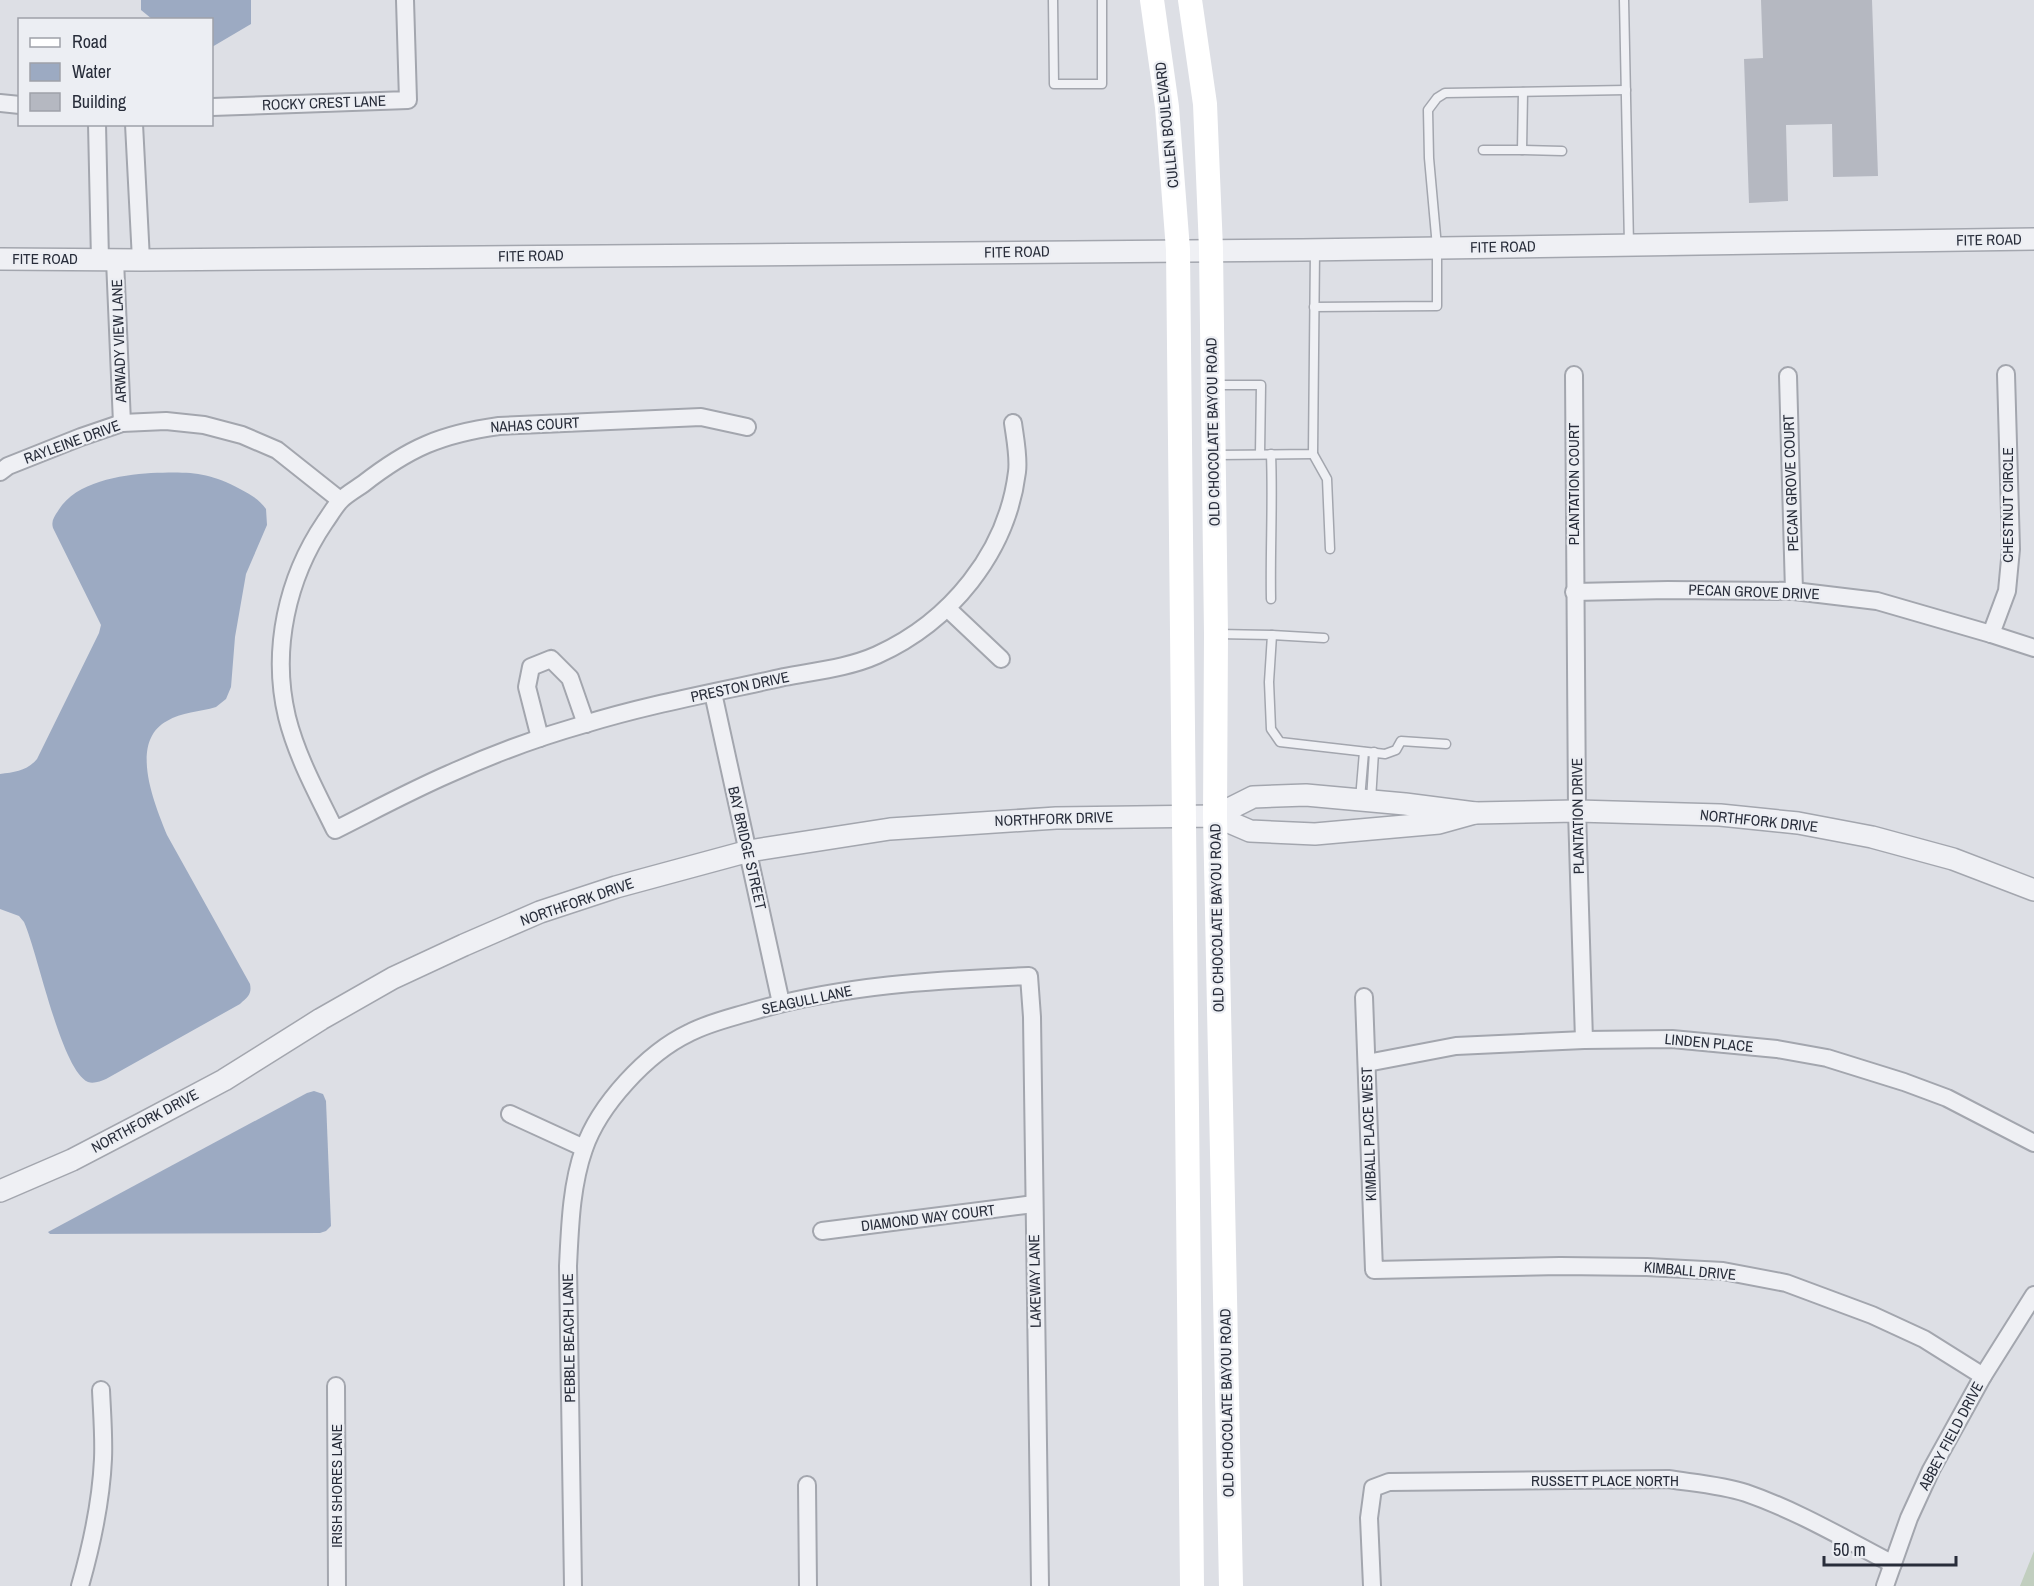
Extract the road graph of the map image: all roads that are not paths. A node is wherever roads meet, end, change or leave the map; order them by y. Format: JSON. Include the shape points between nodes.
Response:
{"nodes":[{"id":1,"x":405,"y":0,"type":"edge"},
{"id":2,"x":1053,"y":0,"type":"edge"},
{"id":3,"x":1102,"y":0,"type":"edge"},
{"id":4,"x":1152,"y":0,"type":"edge"},
{"id":5,"x":1190,"y":0,"type":"edge"},
{"id":6,"x":1624,"y":0,"type":"edge"},
{"id":7,"x":1626,"y":90,"type":"junction"},
{"id":8,"x":1523,"y":92,"type":"junction"},
{"id":9,"x":0,"y":104,"type":"edge"},
{"id":10,"x":18,"y":105,"type":"edge"},
{"id":11,"x":213,"y":107,"type":"edge"},
{"id":12,"x":97,"y":126,"type":"edge"},
{"id":13,"x":134,"y":126,"type":"edge"},
{"id":14,"x":1483,"y":150,"type":"dead end"},
{"id":15,"x":1522,"y":150,"type":"junction"},
{"id":16,"x":1562,"y":151,"type":"dead end"},
{"id":17,"x":2034,"y":239,"type":"edge"},
{"id":18,"x":1629,"y":245,"type":"junction"},
{"id":19,"x":1437,"y":247,"type":"junction"},
{"id":20,"x":1211,"y":249,"type":"junction"},
{"id":21,"x":1315,"y":249,"type":"junction"},
{"id":22,"x":1178,"y":250,"type":"junction"},
{"id":23,"x":0,"y":259,"type":"edge"},
{"id":24,"x":108,"y":260,"type":"junction"},
{"id":25,"x":141,"y":260,"type":"junction"},
{"id":26,"x":1314,"y":307,"type":"junction"},
{"id":27,"x":2006,"y":374,"type":"dead end"},
{"id":28,"x":1574,"y":375,"type":"dead end"},
{"id":29,"x":1788,"y":376,"type":"dead end"},
{"id":30,"x":1213,"y":385,"type":"junction"},
{"id":31,"x":122,"y":423,"type":"junction"},
{"id":32,"x":1013,"y":423,"type":"dead end"},
{"id":33,"x":747,"y":428,"type":"dead end"},
{"id":34,"x":1260,"y":454,"type":"junction"},
{"id":35,"x":1271,"y":454,"type":"junction"},
{"id":36,"x":1313,"y":454,"type":"junction"},
{"id":37,"x":1214,"y":455,"type":"junction"},
{"id":38,"x":3,"y":464,"type":"edge"},
{"id":39,"x":340,"y":500,"type":"junction"},
{"id":40,"x":1330,"y":549,"type":"dead end"},
{"id":41,"x":1794,"y":591,"type":"junction"},
{"id":42,"x":1574,"y":592,"type":"junction"},
{"id":43,"x":1271,"y":599,"type":"dead end"},
{"id":44,"x":947,"y":608,"type":"junction"},
{"id":45,"x":1216,"y":634,"type":"junction"},
{"id":46,"x":1991,"y":634,"type":"junction"},
{"id":47,"x":1272,"y":636,"type":"junction"},
{"id":48,"x":1324,"y":638,"type":"dead end"},
{"id":49,"x":2034,"y":648,"type":"edge"},
{"id":50,"x":1001,"y":659,"type":"dead end"},
{"id":51,"x":713,"y":693,"type":"junction"},
{"id":52,"x":586,"y":724,"type":"junction"},
{"id":53,"x":540,"y":738,"type":"junction"},
{"id":54,"x":1446,"y":744,"type":"dead end"},
{"id":55,"x":1364,"y":752,"type":"junction"},
{"id":56,"x":1374,"y":753,"type":"junction"},
{"id":57,"x":1366,"y":800,"type":"junction"},
{"id":58,"x":1577,"y":811,"type":"junction"},
{"id":59,"x":1475,"y":813,"type":"junction"},
{"id":60,"x":1183,"y":816,"type":"junction"},
{"id":61,"x":1215,"y":816,"type":"junction"},
{"id":62,"x":335,"y":830,"type":"joint"},
{"id":63,"x":749,"y":851,"type":"junction"},
{"id":64,"x":2034,"y":890,"type":"edge"},
{"id":65,"x":1029,"y":976,"type":"joint"},
{"id":66,"x":1364,"y":997,"type":"dead end"},
{"id":67,"x":781,"y":1003,"type":"junction"},
{"id":68,"x":1584,"y":1040,"type":"junction"},
{"id":69,"x":1367,"y":1063,"type":"junction"},
{"id":70,"x":612,"y":1098,"type":"joint"},
{"id":71,"x":510,"y":1114,"type":"dead end"},
{"id":72,"x":2034,"y":1143,"type":"edge"},
{"id":73,"x":584,"y":1148,"type":"junction"},
{"id":74,"x":0,"y":1191,"type":"edge"},
{"id":75,"x":1034,"y":1204,"type":"junction"},
{"id":76,"x":822,"y":1231,"type":"dead end"},
{"id":77,"x":1374,"y":1270,"type":"joint"},
{"id":78,"x":2034,"y":1295,"type":"edge"},
{"id":79,"x":1983,"y":1376,"type":"junction"},
{"id":80,"x":336,"y":1386,"type":"dead end"},
{"id":81,"x":101,"y":1390,"type":"dead end"},
{"id":82,"x":807,"y":1485,"type":"dead end"},
{"id":83,"x":1893,"y":1564,"type":"junction"},
{"id":84,"x":80,"y":1586,"type":"edge"},
{"id":85,"x":337,"y":1586,"type":"edge"},
{"id":86,"x":573,"y":1586,"type":"edge"},
{"id":87,"x":808,"y":1586,"type":"edge"},
{"id":88,"x":1040,"y":1586,"type":"edge"},
{"id":89,"x":1192,"y":1586,"type":"edge"},
{"id":90,"x":1231,"y":1586,"type":"edge"},
{"id":91,"x":1371,"y":1586,"type":"edge"},
{"id":92,"x":1885,"y":1586,"type":"edge"}],
"edges":[{"from":1,"to":11,"type":"street","name":"ROCKY CREST LANE","via":[[408,100]]},
{"from":2,"to":3,"type":"lane","via":[[1054,84],[1102,84]]},
{"from":4,"to":22,"type":"main road","name":"CULLEN BOULEVARD","via":[[1167,107]]},
{"from":5,"to":20,"type":"main road","via":[[1205,104]]},
{"from":6,"to":7,"type":"lane"},
{"from":7,"to":8,"type":"lane"},
{"from":7,"to":18,"type":"lane"},
{"from":8,"to":15,"type":"lane"},
{"from":8,"to":19,"type":"lane","via":[[1445,93],[1428,110]]},
{"from":9,"to":10,"type":"street"},
{"from":12,"to":24,"type":"street","name":"ARWADY VIEW LANE"},
{"from":13,"to":25,"type":"street"},
{"from":14,"to":15,"type":"lane"},
{"from":15,"to":16,"type":"lane"},
{"from":17,"to":18,"type":"street","name":"FITE ROAD"},
{"from":18,"to":19,"type":"street","name":"FITE ROAD"},
{"from":19,"to":21,"type":"street","name":"FITE ROAD"},
{"from":19,"to":26,"type":"lane","via":[[1437,306]]},
{"from":20,"to":21,"type":"street","name":"FITE ROAD"},
{"from":20,"to":22,"type":"street","name":"FITE ROAD"},
{"from":20,"to":30,"type":"main road","name":"OLD CHOCOLATE BAYOU ROAD"},
{"from":21,"to":26,"type":"lane"},
{"from":22,"to":25,"type":"street","name":"FITE ROAD"},
{"from":22,"to":60,"type":"main road"},
{"from":23,"to":24,"type":"street","name":"FITE ROAD"},
{"from":24,"to":25,"type":"street","name":"FITE ROAD"},
{"from":24,"to":31,"type":"street","name":"ARWADY VIEW LANE"},
{"from":26,"to":36,"type":"lane"},
{"from":27,"to":46,"type":"street","name":"CHESTNUT CIRCLE","via":[[2011,549],[2007,591]]},
{"from":28,"to":42,"type":"street","name":"PLANTATION COURT"},
{"from":29,"to":41,"type":"street","name":"PECAN GROVE COURT"},
{"from":30,"to":34,"type":"lane","via":[[1262,385]]},
{"from":30,"to":37,"type":"main road","name":"OLD CHOCOLATE BAYOU ROAD"},
{"from":31,"to":38,"type":"street","name":"RAYLEINE DRIVE"},
{"from":31,"to":39,"type":"street","name":"RAYLEINE DRIVE","via":[[166,421],[242,435],[277,450]]},
{"from":32,"to":44,"type":"street","name":"PRESTON DRIVE","via":[[1017,470],[1010,508],[977,576]]},
{"from":33,"to":39,"type":"street","name":"NAHAS COURT","via":[[700,417],[467,430],[415,448]]},
{"from":34,"to":35,"type":"lane"},
{"from":34,"to":37,"type":"lane"},
{"from":35,"to":36,"type":"lane"},
{"from":35,"to":43,"type":"lane"},
{"from":36,"to":40,"type":"lane","via":[[1327,479]]},
{"from":37,"to":45,"type":"main road","name":"OLD CHOCOLATE BAYOU ROAD"},
{"from":39,"to":62,"type":"street","name":"NAHAS COURT","via":[[296,575],[281,656],[287,716],[298,754]]},
{"from":41,"to":42,"type":"street","name":"PECAN GROVE DRIVE"},
{"from":41,"to":46,"type":"street","name":"PECAN GROVE DRIVE","via":[[1877,601]]},
{"from":42,"to":58,"type":"street","name":"PLANTATION DRIVE"},
{"from":44,"to":50,"type":"street"},
{"from":44,"to":51,"type":"street","name":"PRESTON DRIVE","via":[[914,634],[877,655],[837,668]]},
{"from":45,"to":47,"type":"lane"},
{"from":45,"to":61,"type":"main road","name":"OLD CHOCOLATE BAYOU ROAD"},
{"from":46,"to":49,"type":"street","name":"PECAN GROVE DRIVE"},
{"from":47,"to":48,"type":"lane"},
{"from":47,"to":55,"type":"lane","via":[[1271,729],[1280,742]]},
{"from":51,"to":52,"type":"street","name":"PRESTON DRIVE"},
{"from":51,"to":63,"type":"street","name":"BAY BRIDGE STREET"},
{"from":52,"to":53,"type":"street","name":"PRESTON DRIVE"},
{"from":52,"to":53,"type":"street","via":[[570,678],[551,659],[531,667],[527,687]]},
{"from":53,"to":62,"type":"street","name":"PRESTON DRIVE","via":[[449,774]]},
{"from":54,"to":56,"type":"lane","via":[[1401,741],[1396,750]]},
{"from":55,"to":56,"type":"lane"},
{"from":55,"to":57,"type":"lane"},
{"from":56,"to":57,"type":"lane"},
{"from":57,"to":59,"type":"street","name":"NORTHFORK DRIVE"},
{"from":57,"to":61,"type":"street","name":"NORTHFORK DRIVE","via":[[1306,795],[1253,797]]},
{"from":58,"to":59,"type":"street","name":"NORTHFORK DRIVE"},
{"from":58,"to":64,"type":"street","name":"NORTHFORK DRIVE","via":[[1720,815],[1798,823],[1919,849]]},
{"from":58,"to":68,"type":"street","name":"PLANTATION DRIVE"},
{"from":59,"to":61,"type":"street","name":"NORTHFORK DRIVE","via":[[1439,823],[1315,834],[1250,831]]},
{"from":60,"to":61,"type":"street","name":"NORTHFORK DRIVE"},
{"from":60,"to":63,"type":"street","name":"NORTHFORK DRIVE","via":[[1056,818],[890,829]]},
{"from":60,"to":89,"type":"main road"},
{"from":61,"to":90,"type":"main road","name":"OLD CHOCOLATE BAYOU ROAD"},
{"from":63,"to":67,"type":"street","name":"BAY BRIDGE STREET"},
{"from":63,"to":74,"type":"street","name":"NORTHFORK DRIVE","via":[[540,912],[464,945],[393,978],[224,1080],[143,1123]]},
{"from":65,"to":67,"type":"street","name":"SEAGULL LANE","via":[[884,985]]},
{"from":65,"to":75,"type":"street","name":"LAKEWAY LANE"},
{"from":66,"to":69,"type":"street","name":"KIMBALL PLACE WEST"},
{"from":67,"to":70,"type":"street","name":"SEAGULL LANE","via":[[688,1033],[636,1072]]},
{"from":68,"to":69,"type":"street","name":"LINDEN PLACE","via":[[1456,1046]]},
{"from":68,"to":72,"type":"street","name":"LINDEN PLACE","via":[[1672,1039],[1827,1058],[1947,1098]]},
{"from":69,"to":77,"type":"street","name":"KIMBALL PLACE WEST"},
{"from":70,"to":73,"type":"street","name":"PEBBLE BEACH LANE"},
{"from":71,"to":73,"type":"street"},
{"from":73,"to":86,"type":"street","name":"PEBBLE BEACH LANE","via":[[571,1213],[568,1266]]},
{"from":75,"to":76,"type":"street","name":"DIAMOND WAY COURT"},
{"from":75,"to":88,"type":"street","name":"LAKEWAY LANE"},
{"from":77,"to":79,"type":"street","name":"KIMBALL DRIVE","via":[[1560,1266],[1723,1271],[1786,1283],[1872,1315],[1924,1339]]},
{"from":78,"to":79,"type":"street","name":"ABBEY FIELD DRIVE"},
{"from":79,"to":83,"type":"street","name":"ABBEY FIELD DRIVE","via":[[1931,1470]]},
{"from":80,"to":85,"type":"street","name":"IRISH SHORES LANE"},
{"from":81,"to":84,"type":"street","via":[[103,1458],[99,1506]]},
{"from":82,"to":87,"type":"street"},
{"from":83,"to":91,"type":"street","name":"RUSSETT PLACE NORTH","via":[[1783,1507],[1744,1492],[1700,1484],[1668,1479],[1389,1482],[1373,1488],[1369,1518]]},
{"from":83,"to":92,"type":"street","name":"ABBEY FIELD DRIVE"}]}
